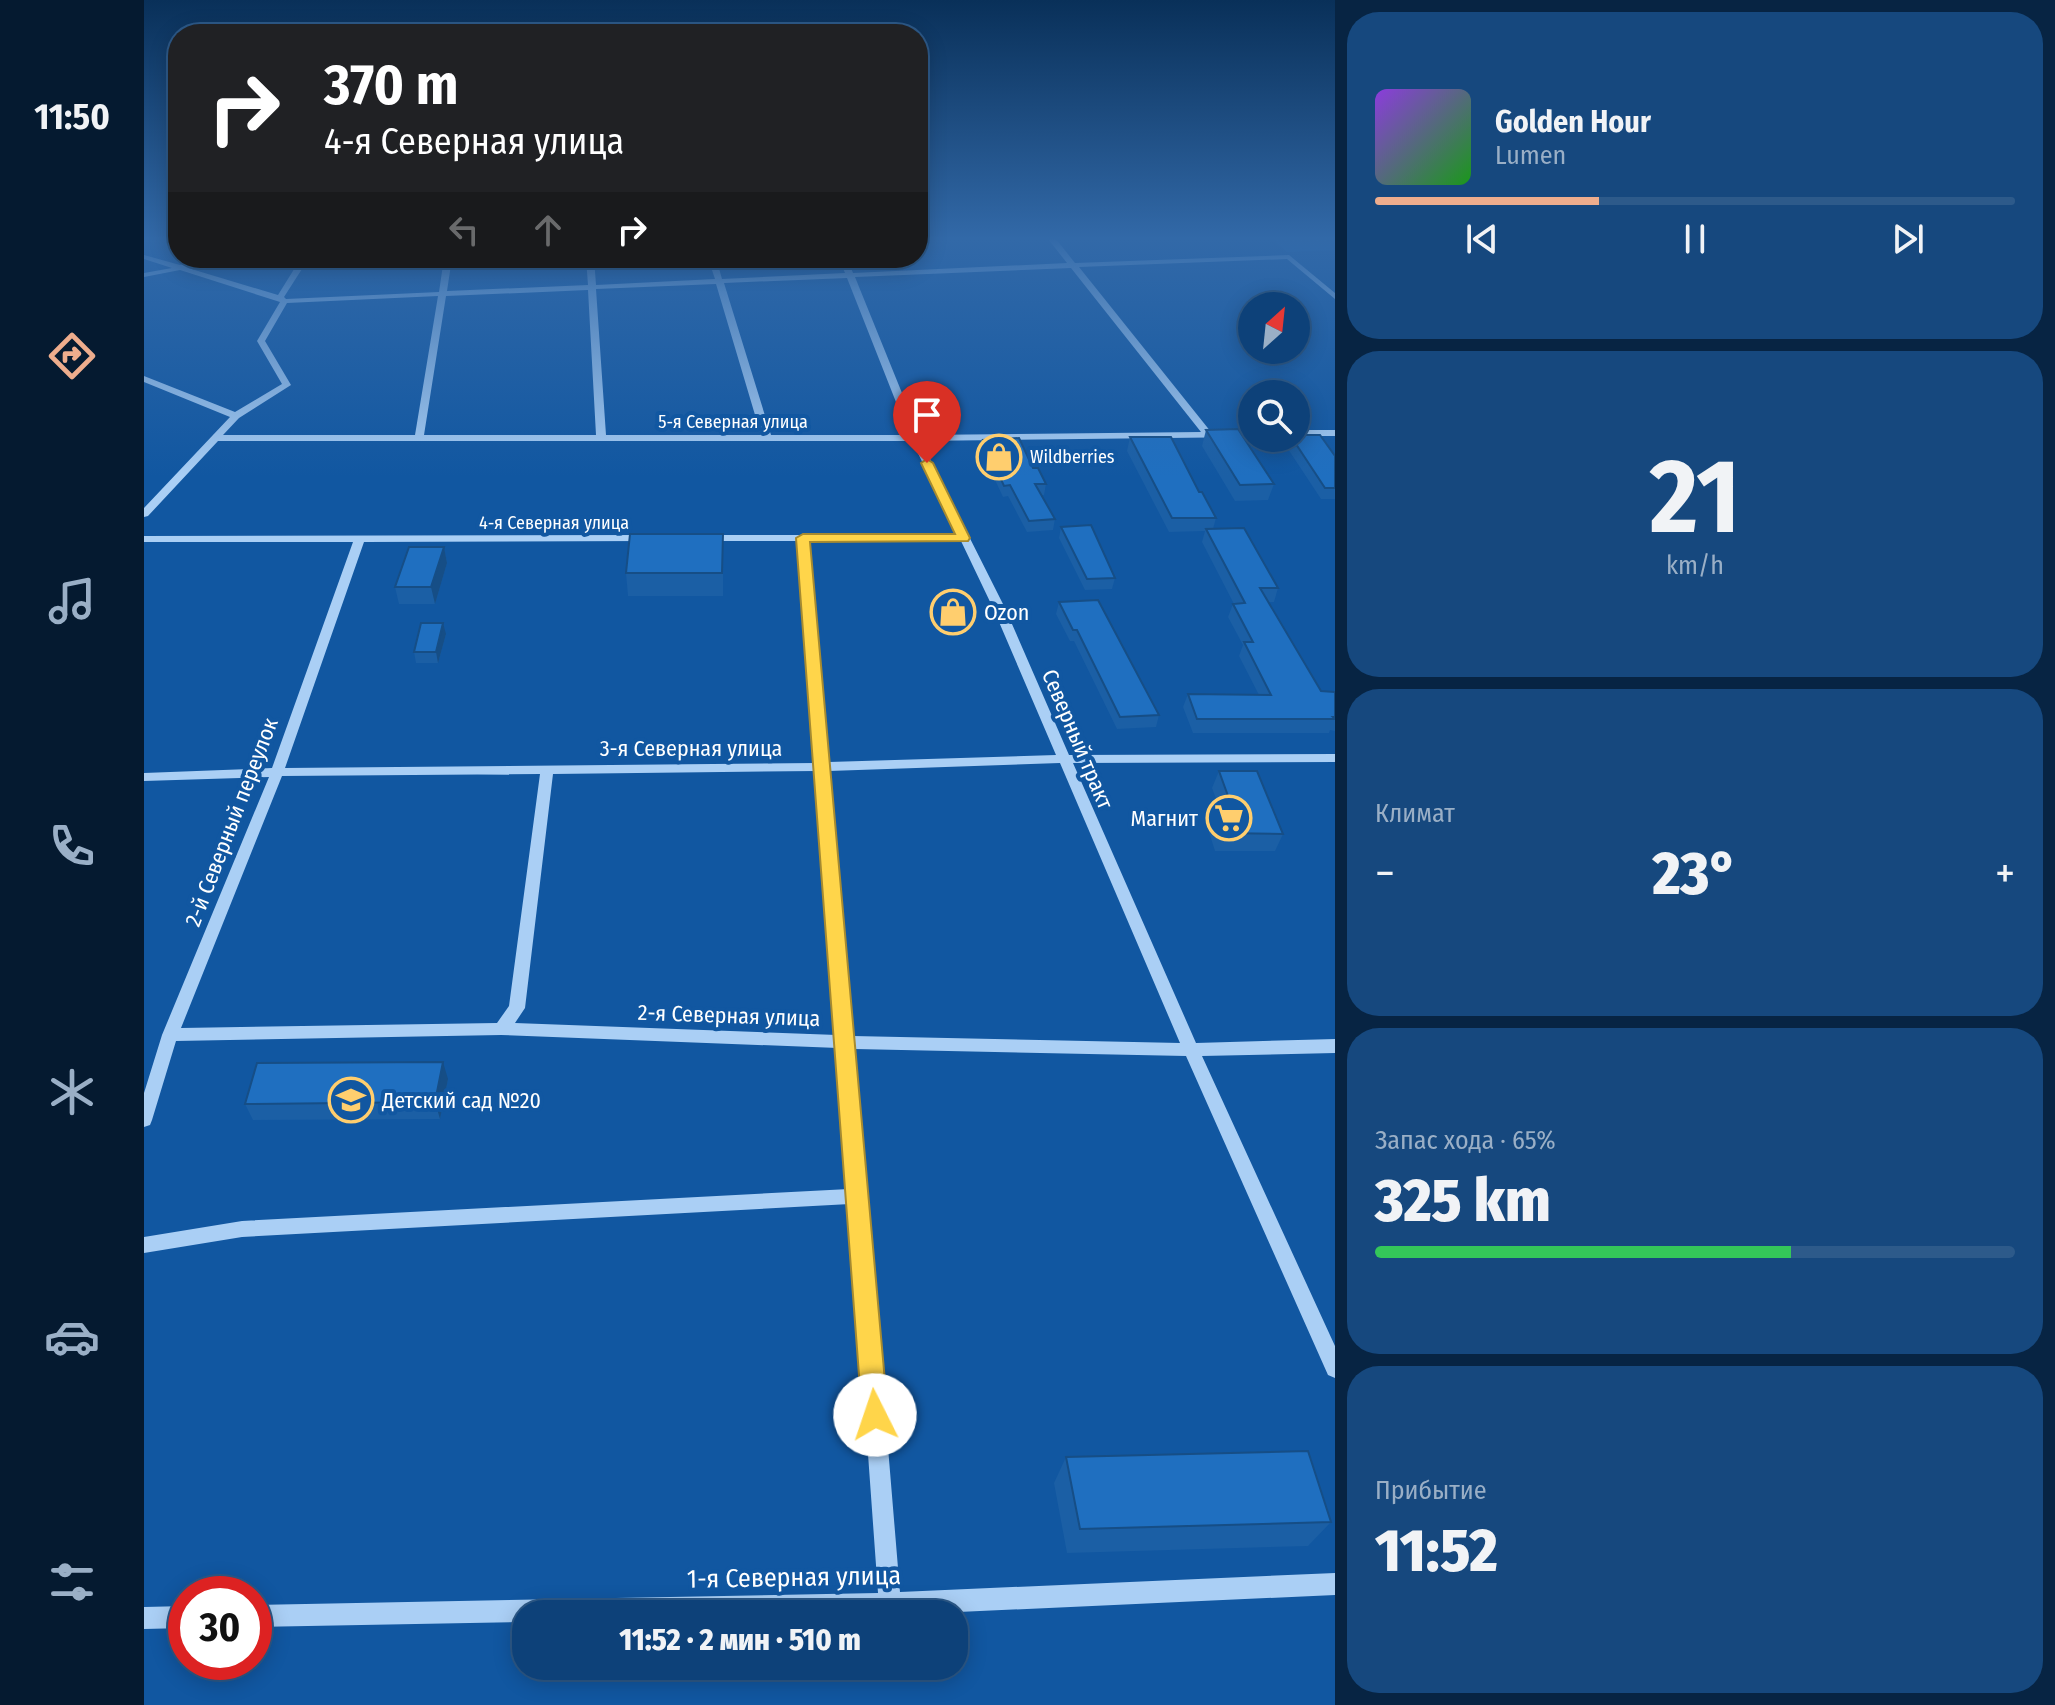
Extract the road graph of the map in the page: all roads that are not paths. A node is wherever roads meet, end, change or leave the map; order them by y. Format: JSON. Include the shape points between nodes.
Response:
{"nodes":[{"id":1,"x":272,"y":319,"type":"edge"},
{"id":2,"x":438,"y":319,"type":"edge"},
{"id":3,"x":594,"y":319,"type":"edge"},
{"id":4,"x":730,"y":319,"type":"edge"},
{"id":5,"x":868,"y":319,"type":"edge"},
{"id":6,"x":1116,"y":319,"type":"edge"},
{"id":7,"x":144,"y":379,"type":"edge"},
{"id":8,"x":236,"y":416,"type":"junction"},
{"id":9,"x":1310,"y":433,"type":"edge"},
{"id":10,"x":1335,"y":433,"type":"edge"},
{"id":11,"x":1208,"y":434,"type":"junction"},
{"id":12,"x":1238,"y":434,"type":"edge"},
{"id":13,"x":215,"y":438,"type":"junction"},
{"id":14,"x":419,"y":438,"type":"junction"},
{"id":15,"x":601,"y":438,"type":"junction"},
{"id":16,"x":767,"y":438,"type":"junction"},
{"id":17,"x":915,"y":438,"type":"junction"},
{"id":18,"x":144,"y":514,"type":"edge"},
{"id":19,"x":660,"y":538,"type":"edge"},
{"id":20,"x":692,"y":538,"type":"edge"},
{"id":21,"x":803,"y":538,"type":"junction"},
{"id":22,"x":963,"y":538,"type":"junction"},
{"id":23,"x":144,"y":539,"type":"edge"},
{"id":24,"x":359,"y":540,"type":"junction"},
{"id":25,"x":1335,"y":758,"type":"edge"},
{"id":26,"x":1062,"y":759,"type":"junction"},
{"id":27,"x":821,"y":767,"type":"junction"},
{"id":28,"x":547,"y":769,"type":"junction"},
{"id":29,"x":277,"y":772,"type":"junction"},
{"id":30,"x":144,"y":777,"type":"edge"},
{"id":31,"x":501,"y":1029,"type":"junction"},
{"id":32,"x":170,"y":1035,"type":"junction"},
{"id":33,"x":846,"y":1042,"type":"junction"},
{"id":34,"x":1335,"y":1046,"type":"edge"},
{"id":35,"x":1191,"y":1050,"type":"junction"},
{"id":36,"x":144,"y":1120,"type":"edge"},
{"id":37,"x":858,"y":1196,"type":"junction"},
{"id":38,"x":144,"y":1245,"type":"edge"},
{"id":39,"x":1335,"y":1368,"type":"edge"},
{"id":40,"x":1335,"y":1584,"type":"edge"},
{"id":41,"x":890,"y":1600,"type":"edge"},
{"id":42,"x":968,"y":1600,"type":"edge"},
{"id":43,"x":512,"y":1611,"type":"edge"},
{"id":44,"x":272,"y":1616,"type":"edge"},
{"id":45,"x":168,"y":1617,"type":"edge"},
{"id":46,"x":144,"y":1618,"type":"edge"}],
"edges":[{"from":1,"to":8,"type":"street","via":[[261,341],[287,385]]},
{"from":2,"to":14,"type":"street"},
{"from":3,"to":15,"type":"street"},
{"from":4,"to":16,"type":"street"},
{"from":5,"to":17,"type":"street","name":"Северный тракт"},
{"from":6,"to":11,"type":"street"},
{"from":7,"to":8,"type":"street"},
{"from":8,"to":13,"type":"street"},
{"from":9,"to":10,"type":"street"},
{"from":11,"to":12,"type":"street","name":"5-я Северная улица"},
{"from":11,"to":17,"type":"street","name":"5-я Северная улица"},
{"from":13,"to":14,"type":"street","name":"5-я Северная улица"},
{"from":13,"to":18,"type":"street"},
{"from":14,"to":15,"type":"street","name":"5-я Северная улица"},
{"from":15,"to":16,"type":"street","name":"5-я Северная улица"},
{"from":16,"to":17,"type":"street","name":"5-я Северная улица"},
{"from":17,"to":22,"type":"street","name":"Северный тракт"},
{"from":19,"to":24,"type":"street","name":"4-я Северная улица"},
{"from":20,"to":21,"type":"street"},
{"from":21,"to":22,"type":"street"},
{"from":21,"to":27,"type":"street"},
{"from":22,"to":26,"type":"street","name":"Северный тракт","via":[[999,608]]},
{"from":23,"to":24,"type":"street","name":"4-я Северная улица"},
{"from":24,"to":29,"type":"street","name":"2-й Северный переулок"},
{"from":25,"to":26,"type":"street","name":"3-я Северная улица"},
{"from":26,"to":27,"type":"street","name":"3-я Северная улица"},
{"from":26,"to":35,"type":"street","name":"Северный тракт"},
{"from":27,"to":28,"type":"street","name":"3-я Северная улица"},
{"from":27,"to":33,"type":"street"},
{"from":28,"to":29,"type":"street","name":"3-я Северная улица"},
{"from":28,"to":31,"type":"street","via":[[517,1008]]},
{"from":29,"to":30,"type":"street","name":"3-я Северная улица"},
{"from":29,"to":32,"type":"street","name":"2-й Северный переулок"},
{"from":31,"to":32,"type":"street","name":"2-я Северная улица"},
{"from":31,"to":33,"type":"street","name":"2-я Северная улица"},
{"from":32,"to":36,"type":"street","name":"2-й Северный переулок"},
{"from":33,"to":35,"type":"street","name":"2-я Северная улица"},
{"from":33,"to":37,"type":"street"},
{"from":34,"to":35,"type":"street","name":"2-я Северная улица"},
{"from":35,"to":39,"type":"street","name":"Северный тракт"},
{"from":37,"to":38,"type":"street","via":[[242,1229]]},
{"from":37,"to":41,"type":"street"},
{"from":40,"to":42,"type":"street","name":"1-я Северная улица"},
{"from":43,"to":44,"type":"street","name":"1-я Северная улица"},
{"from":45,"to":46,"type":"street"}]}
